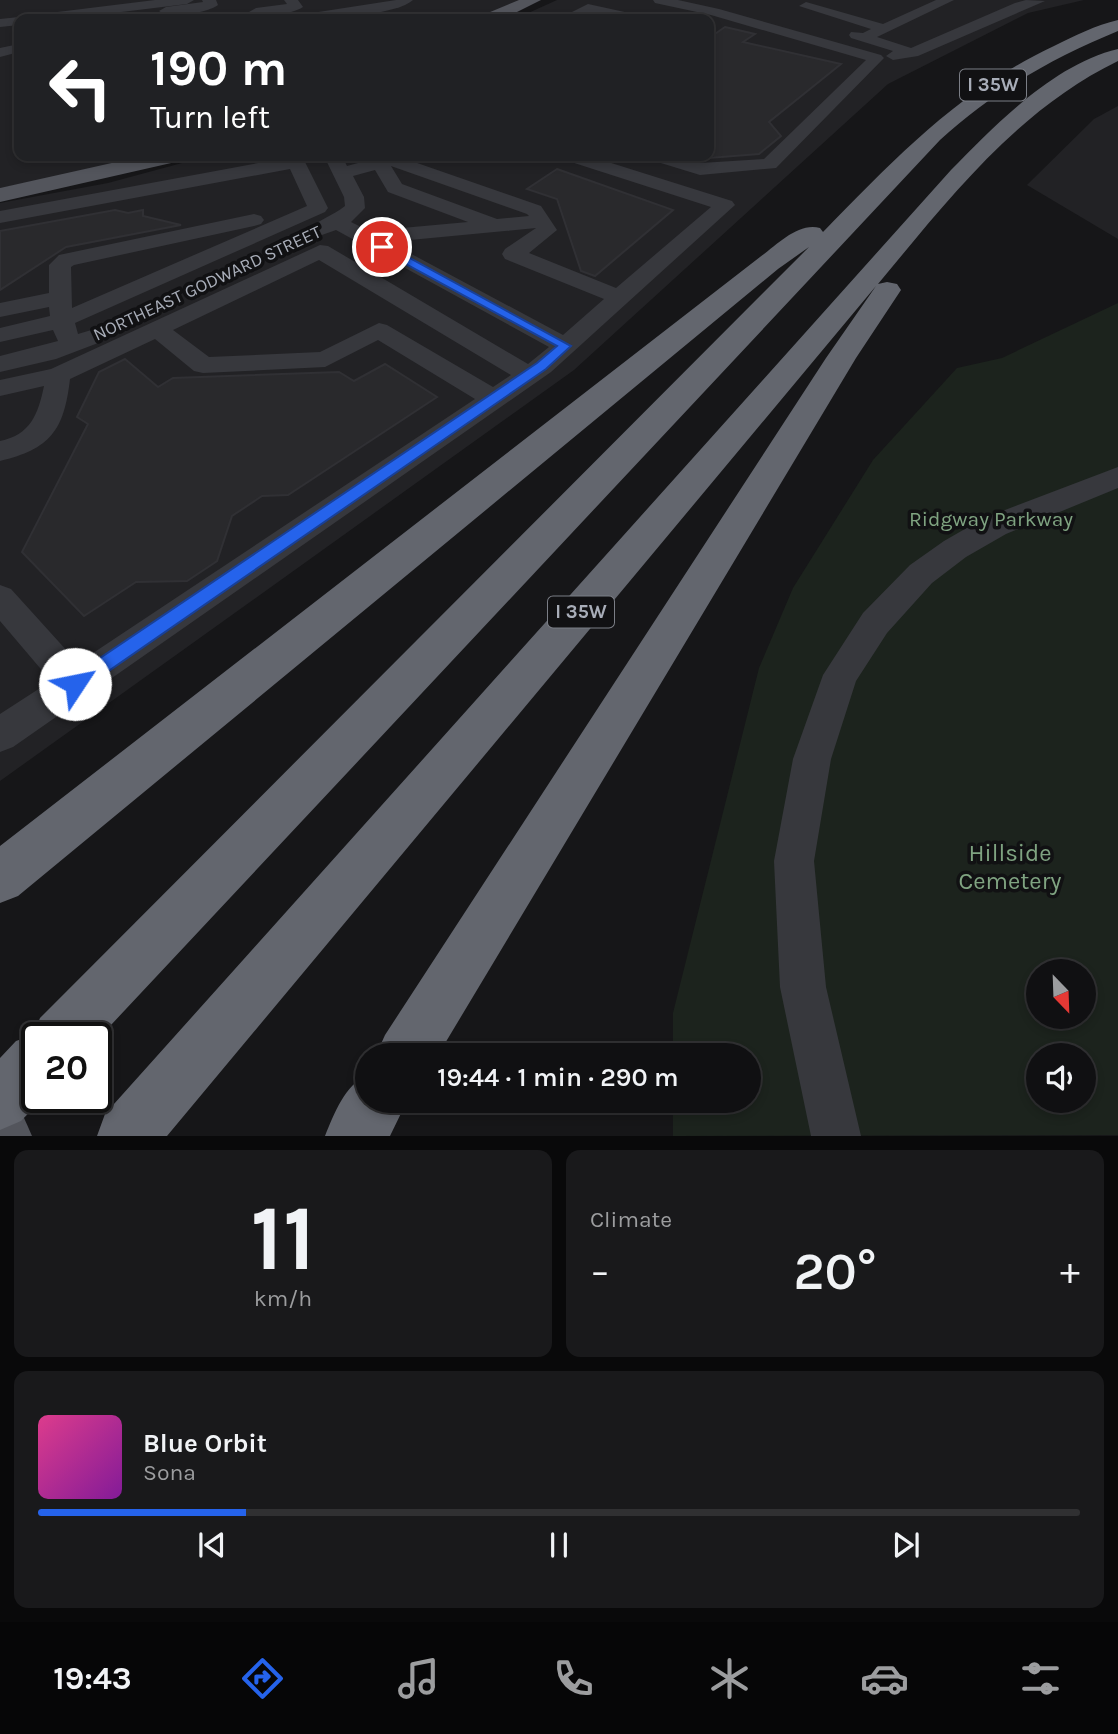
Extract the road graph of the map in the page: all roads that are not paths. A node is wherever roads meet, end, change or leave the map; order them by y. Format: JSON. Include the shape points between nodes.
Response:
{"nodes":[{"id":1,"x":187,"y":0,"type":"edge"},
{"id":2,"x":209,"y":0,"type":"edge"},
{"id":3,"x":291,"y":0,"type":"edge"},
{"id":4,"x":406,"y":0,"type":"edge"},
{"id":5,"x":533,"y":0,"type":"edge"},
{"id":6,"x":545,"y":0,"type":"edge"},
{"id":7,"x":603,"y":0,"type":"edge"},
{"id":8,"x":660,"y":0,"type":"edge"},
{"id":9,"x":821,"y":0,"type":"edge"},
{"id":10,"x":827,"y":0,"type":"edge"},
{"id":11,"x":947,"y":0,"type":"edge"},
{"id":12,"x":1035,"y":0,"type":"edge"},
{"id":13,"x":738,"y":3,"type":"dead end"},
{"id":14,"x":1012,"y":3,"type":"edge"},
{"id":15,"x":589,"y":8,"type":"junction"},
{"id":16,"x":800,"y":11,"type":"junction"},
{"id":17,"x":254,"y":12,"type":"edge"},
{"id":18,"x":74,"y":14,"type":"edge"},
{"id":19,"x":143,"y":14,"type":"edge"},
{"id":20,"x":334,"y":14,"type":"edge"},
{"id":21,"x":501,"y":14,"type":"edge"},
{"id":22,"x":513,"y":14,"type":"edge"},
{"id":23,"x":576,"y":14,"type":"edge"},
{"id":24,"x":616,"y":14,"type":"edge"},
{"id":25,"x":708,"y":14,"type":"edge"},
{"id":26,"x":715,"y":16,"type":"edge"},
{"id":27,"x":900,"y":21,"type":"junction"},
{"id":28,"x":1118,"y":25,"type":"edge"},
{"id":29,"x":884,"y":28,"type":"junction"},
{"id":30,"x":863,"y":38,"type":"junction"},
{"id":31,"x":934,"y":43,"type":"junction"},
{"id":32,"x":913,"y":53,"type":"junction"},
{"id":33,"x":1118,"y":54,"type":"edge"},
{"id":34,"x":876,"y":58,"type":"junction"},
{"id":35,"x":1007,"y":124,"type":"junction"},
{"id":36,"x":151,"y":161,"type":"edge"},
{"id":37,"x":173,"y":161,"type":"edge"},
{"id":38,"x":316,"y":161,"type":"edge"},
{"id":39,"x":362,"y":161,"type":"edge"},
{"id":40,"x":389,"y":161,"type":"edge"},
{"id":41,"x":396,"y":161,"type":"edge"},
{"id":42,"x":587,"y":161,"type":"edge"},
{"id":43,"x":674,"y":161,"type":"edge"},
{"id":44,"x":337,"y":164,"type":"edge"},
{"id":45,"x":300,"y":169,"type":"junction"},
{"id":46,"x":889,"y":177,"type":"junction"},
{"id":47,"x":38,"y":188,"type":"junction"},
{"id":48,"x":0,"y":195,"type":"edge"},
{"id":49,"x":246,"y":199,"type":"dead end"},
{"id":50,"x":0,"y":217,"type":"edge"},
{"id":51,"x":336,"y":222,"type":"junction"},
{"id":52,"x":543,"y":222,"type":"junction"},
{"id":53,"x":497,"y":225,"type":"junction"},
{"id":54,"x":256,"y":227,"type":"junction"},
{"id":55,"x":365,"y":238,"type":"junction"},
{"id":56,"x":280,"y":248,"type":"junction"},
{"id":57,"x":219,"y":277,"type":"junction"},
{"id":58,"x":241,"y":289,"type":"junction"},
{"id":59,"x":619,"y":297,"type":"junction"},
{"id":60,"x":0,"y":310,"type":"edge"},
{"id":61,"x":60,"y":310,"type":"junction"},
{"id":62,"x":156,"y":328,"type":"junction"},
{"id":63,"x":0,"y":335,"type":"edge"},
{"id":64,"x":72,"y":346,"type":"junction"},
{"id":65,"x":565,"y":346,"type":"junction"},
{"id":66,"x":0,"y":364,"type":"edge"},
{"id":67,"x":58,"y":374,"type":"junction"},
{"id":68,"x":528,"y":375,"type":"junction"},
{"id":69,"x":0,"y":388,"type":"edge"},
{"id":70,"x":493,"y":398,"type":"junction"},
{"id":71,"x":0,"y":451,"type":"edge"},
{"id":72,"x":1118,"y":477,"type":"edge"},
{"id":73,"x":0,"y":598,"type":"edge"},
{"id":74,"x":75,"y":684,"type":"junction"},
{"id":75,"x":0,"y":735,"type":"edge"},
{"id":76,"x":0,"y":878,"type":"edge"},
{"id":77,"x":75,"y":1022,"type":"edge"},
{"id":78,"x":413,"y":1043,"type":"edge"},
{"id":79,"x":21,"y":1078,"type":"edge"},
{"id":80,"x":0,"y":1100,"type":"edge"},
{"id":81,"x":369,"y":1113,"type":"edge"},
{"id":82,"x":142,"y":1119,"type":"edge"},
{"id":83,"x":355,"y":1136,"type":"edge"},
{"id":84,"x":836,"y":1136,"type":"edge"}],
"edges":[{"from":1,"to":18,"type":"street"},
{"from":2,"to":19,"type":"street","via":[[207,6]]},
{"from":3,"to":17,"type":"street","via":[[296,7]]},
{"from":4,"to":20,"type":"street"},
{"from":5,"to":21,"type":"main road"},
{"from":6,"to":22,"type":"main road"},
{"from":7,"to":15,"type":"street"},
{"from":8,"to":25,"type":"street"},
{"from":9,"to":16,"type":"street"},
{"from":10,"to":27,"type":"street"},
{"from":11,"to":27,"type":"street"},
{"from":12,"to":14,"type":"street"},
{"from":13,"to":26,"type":"street"},
{"from":14,"to":31,"type":"street"},
{"from":15,"to":23,"type":"street"},
{"from":15,"to":24,"type":"street"},
{"from":16,"to":29,"type":"street"},
{"from":16,"to":30,"type":"street"},
{"from":26,"to":34,"type":"street"},
{"from":27,"to":29,"type":"street"},
{"from":28,"to":46,"type":"highway","number":"I 35W","via":[[996,83],[963,107]]},
{"from":29,"to":30,"type":"street"},
{"from":29,"to":31,"type":"street"},
{"from":30,"to":32,"type":"street"},
{"from":31,"to":32,"type":"street"},
{"from":32,"to":34,"type":"street"},
{"from":33,"to":35,"type":"highway","number":"I 35W","via":[[1073,75]]},
{"from":34,"to":43,"type":"street","via":[[769,164],[700,169]]},
{"from":35,"to":78,"type":"highway","via":[[841,358]]},
{"from":35,"to":82,"type":"highway","number":"I 35W","via":[[912,227]]},
{"from":36,"to":47,"type":"main road"},
{"from":37,"to":47,"type":"main road","via":[[79,184]]},
{"from":38,"to":45,"type":"street"},
{"from":39,"to":44,"type":"street"},
{"from":40,"to":53,"type":"street","via":[[395,188]]},
{"from":41,"to":52,"type":"street","via":[[534,210]]},
{"from":42,"to":59,"type":"street","via":[[725,205]]},
{"from":44,"to":51,"type":"street","name":"NORTHEAST GODWARD STREET","via":[[356,203]]},
{"from":45,"to":50,"type":"street","via":[[145,190]]},
{"from":45,"to":54,"type":"street","via":[[318,208]]},
{"from":46,"to":76,"type":"highway","via":[[769,263]]},
{"from":46,"to":77,"type":"highway","number":"I 35W"},
{"from":47,"to":48,"type":"main road"},
{"from":49,"to":54,"type":"street"},
{"from":51,"to":55,"type":"street"},
{"from":51,"to":56,"type":"street","name":"NORTHEAST GODWARD STREET"},
{"from":52,"to":53,"type":"street"},
{"from":52,"to":59,"type":"street","via":[[547,230],[513,254]]},
{"from":53,"to":55,"type":"street"},
{"from":54,"to":56,"type":"street"},
{"from":54,"to":61,"type":"street"},
{"from":54,"to":61,"type":"street","via":[[67,260],[60,265]]},
{"from":55,"to":65,"type":"street"},
{"from":56,"to":57,"type":"street","name":"NORTHEAST GODWARD STREET"},
{"from":57,"to":58,"type":"street"},
{"from":57,"to":64,"type":"street","name":"NORTHEAST GODWARD STREET"},
{"from":58,"to":62,"type":"street"},
{"from":58,"to":68,"type":"street","via":[[320,251]]},
{"from":59,"to":65,"type":"street"},
{"from":60,"to":61,"type":"street"},
{"from":61,"to":63,"type":"street"},
{"from":61,"to":64,"type":"street"},
{"from":62,"to":67,"type":"street"},
{"from":62,"to":70,"type":"street","via":[[203,365],[325,359],[379,330]]},
{"from":64,"to":66,"type":"street","name":"NORTHEAST GODWARD STREET"},
{"from":65,"to":68,"type":"street"},
{"from":67,"to":69,"type":"street"},
{"from":67,"to":71,"type":"street","via":[[45,425],[26,443]]},
{"from":68,"to":70,"type":"street"},
{"from":70,"to":74,"type":"street"},
{"from":72,"to":84,"type":"street","via":[[995,526],[947,555],[921,574],[875,623],[840,675],[813,760],[794,861],[803,987]]},
{"from":73,"to":74,"type":"street"},
{"from":74,"to":75,"type":"street"},
{"from":79,"to":80,"type":"highway","number":"I 35W"},
{"from":81,"to":83,"type":"highway"}]}
